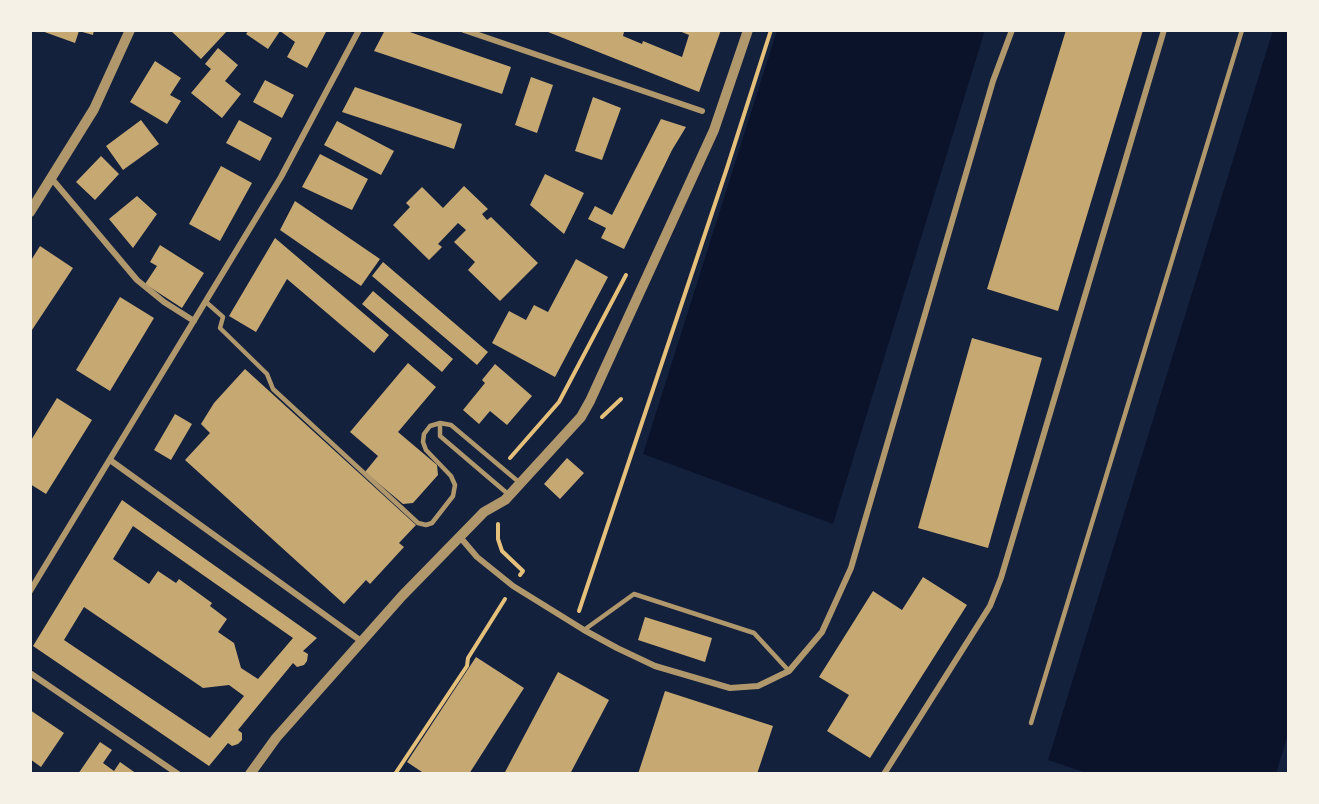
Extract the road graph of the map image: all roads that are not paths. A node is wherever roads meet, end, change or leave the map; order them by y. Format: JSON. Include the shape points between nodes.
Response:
{"nodes":[{"id":1,"x":130,"y":30,"type":"edge"},
{"id":2,"x":359,"y":30,"type":"edge"},
{"id":3,"x":464,"y":30,"type":"edge"},
{"id":4,"x":748,"y":30,"type":"edge"},
{"id":5,"x":1012,"y":30,"type":"edge"},
{"id":6,"x":1164,"y":30,"type":"edge"},
{"id":7,"x":1241,"y":31,"type":"edge"},
{"id":8,"x":702,"y":111,"type":"dead end"},
{"id":9,"x":52,"y":179,"type":"junction"},
{"id":10,"x":30,"y":212,"type":"edge"},
{"id":11,"x":206,"y":302,"type":"junction"},
{"id":12,"x":194,"y":321,"type":"junction"},
{"id":13,"x":440,"y":423,"type":"junction"},
{"id":14,"x":110,"y":460,"type":"junction"},
{"id":15,"x":520,"y":483,"type":"junction"},
{"id":16,"x":510,"y":495,"type":"junction"},
{"id":17,"x":460,"y":537,"type":"junction"},
{"id":18,"x":30,"y":591,"type":"edge"},
{"id":19,"x":584,"y":630,"type":"junction"},
{"id":20,"x":361,"y":641,"type":"junction"},
{"id":21,"x":789,"y":671,"type":"junction"},
{"id":22,"x":30,"y":673,"type":"edge"},
{"id":23,"x":1031,"y":723,"type":"dead end"},
{"id":24,"x":178,"y":774,"type":"edge"},
{"id":25,"x":250,"y":774,"type":"edge"},
{"id":26,"x":884,"y":774,"type":"edge"}],
"edges":[{"from":1,"to":9,"type":"street","via":[[94,109]]},
{"from":2,"to":11,"type":"street","via":[[281,177]]},
{"from":3,"to":8,"type":"street"},
{"from":4,"to":15,"type":"street","via":[[714,130],[590,402]]},
{"from":5,"to":21,"type":"street","via":[[990,93],[851,568],[822,632]]},
{"from":6,"to":26,"type":"street","via":[[1001,578],[990,606]]},
{"from":7,"to":23,"type":"lane"},
{"from":9,"to":10,"type":"street"},
{"from":9,"to":12,"type":"street","via":[[137,280]]},
{"from":11,"to":12,"type":"street"},
{"from":11,"to":13,"type":"lane","via":[[223,317],[220,328],[267,374],[273,390],[418,524],[432,523],[453,496],[452,476],[423,442],[430,426]]},
{"from":12,"to":14,"type":"street"},
{"from":13,"to":15,"type":"lane","via":[[451,425]]},
{"from":13,"to":16,"type":"lane","via":[[440,436]]},
{"from":14,"to":18,"type":"street"},
{"from":14,"to":20,"type":"street"},
{"from":15,"to":16,"type":"street"},
{"from":16,"to":17,"type":"street","via":[[484,512]]},
{"from":17,"to":19,"type":"street","via":[[477,557],[513,586]]},
{"from":17,"to":20,"type":"street"},
{"from":19,"to":21,"type":"street","via":[[655,666],[730,688],[758,686]]},
{"from":19,"to":21,"type":"lane","via":[[634,594],[754,633]]},
{"from":20,"to":25,"type":"street","via":[[276,738]]},
{"from":22,"to":24,"type":"street"}]}
